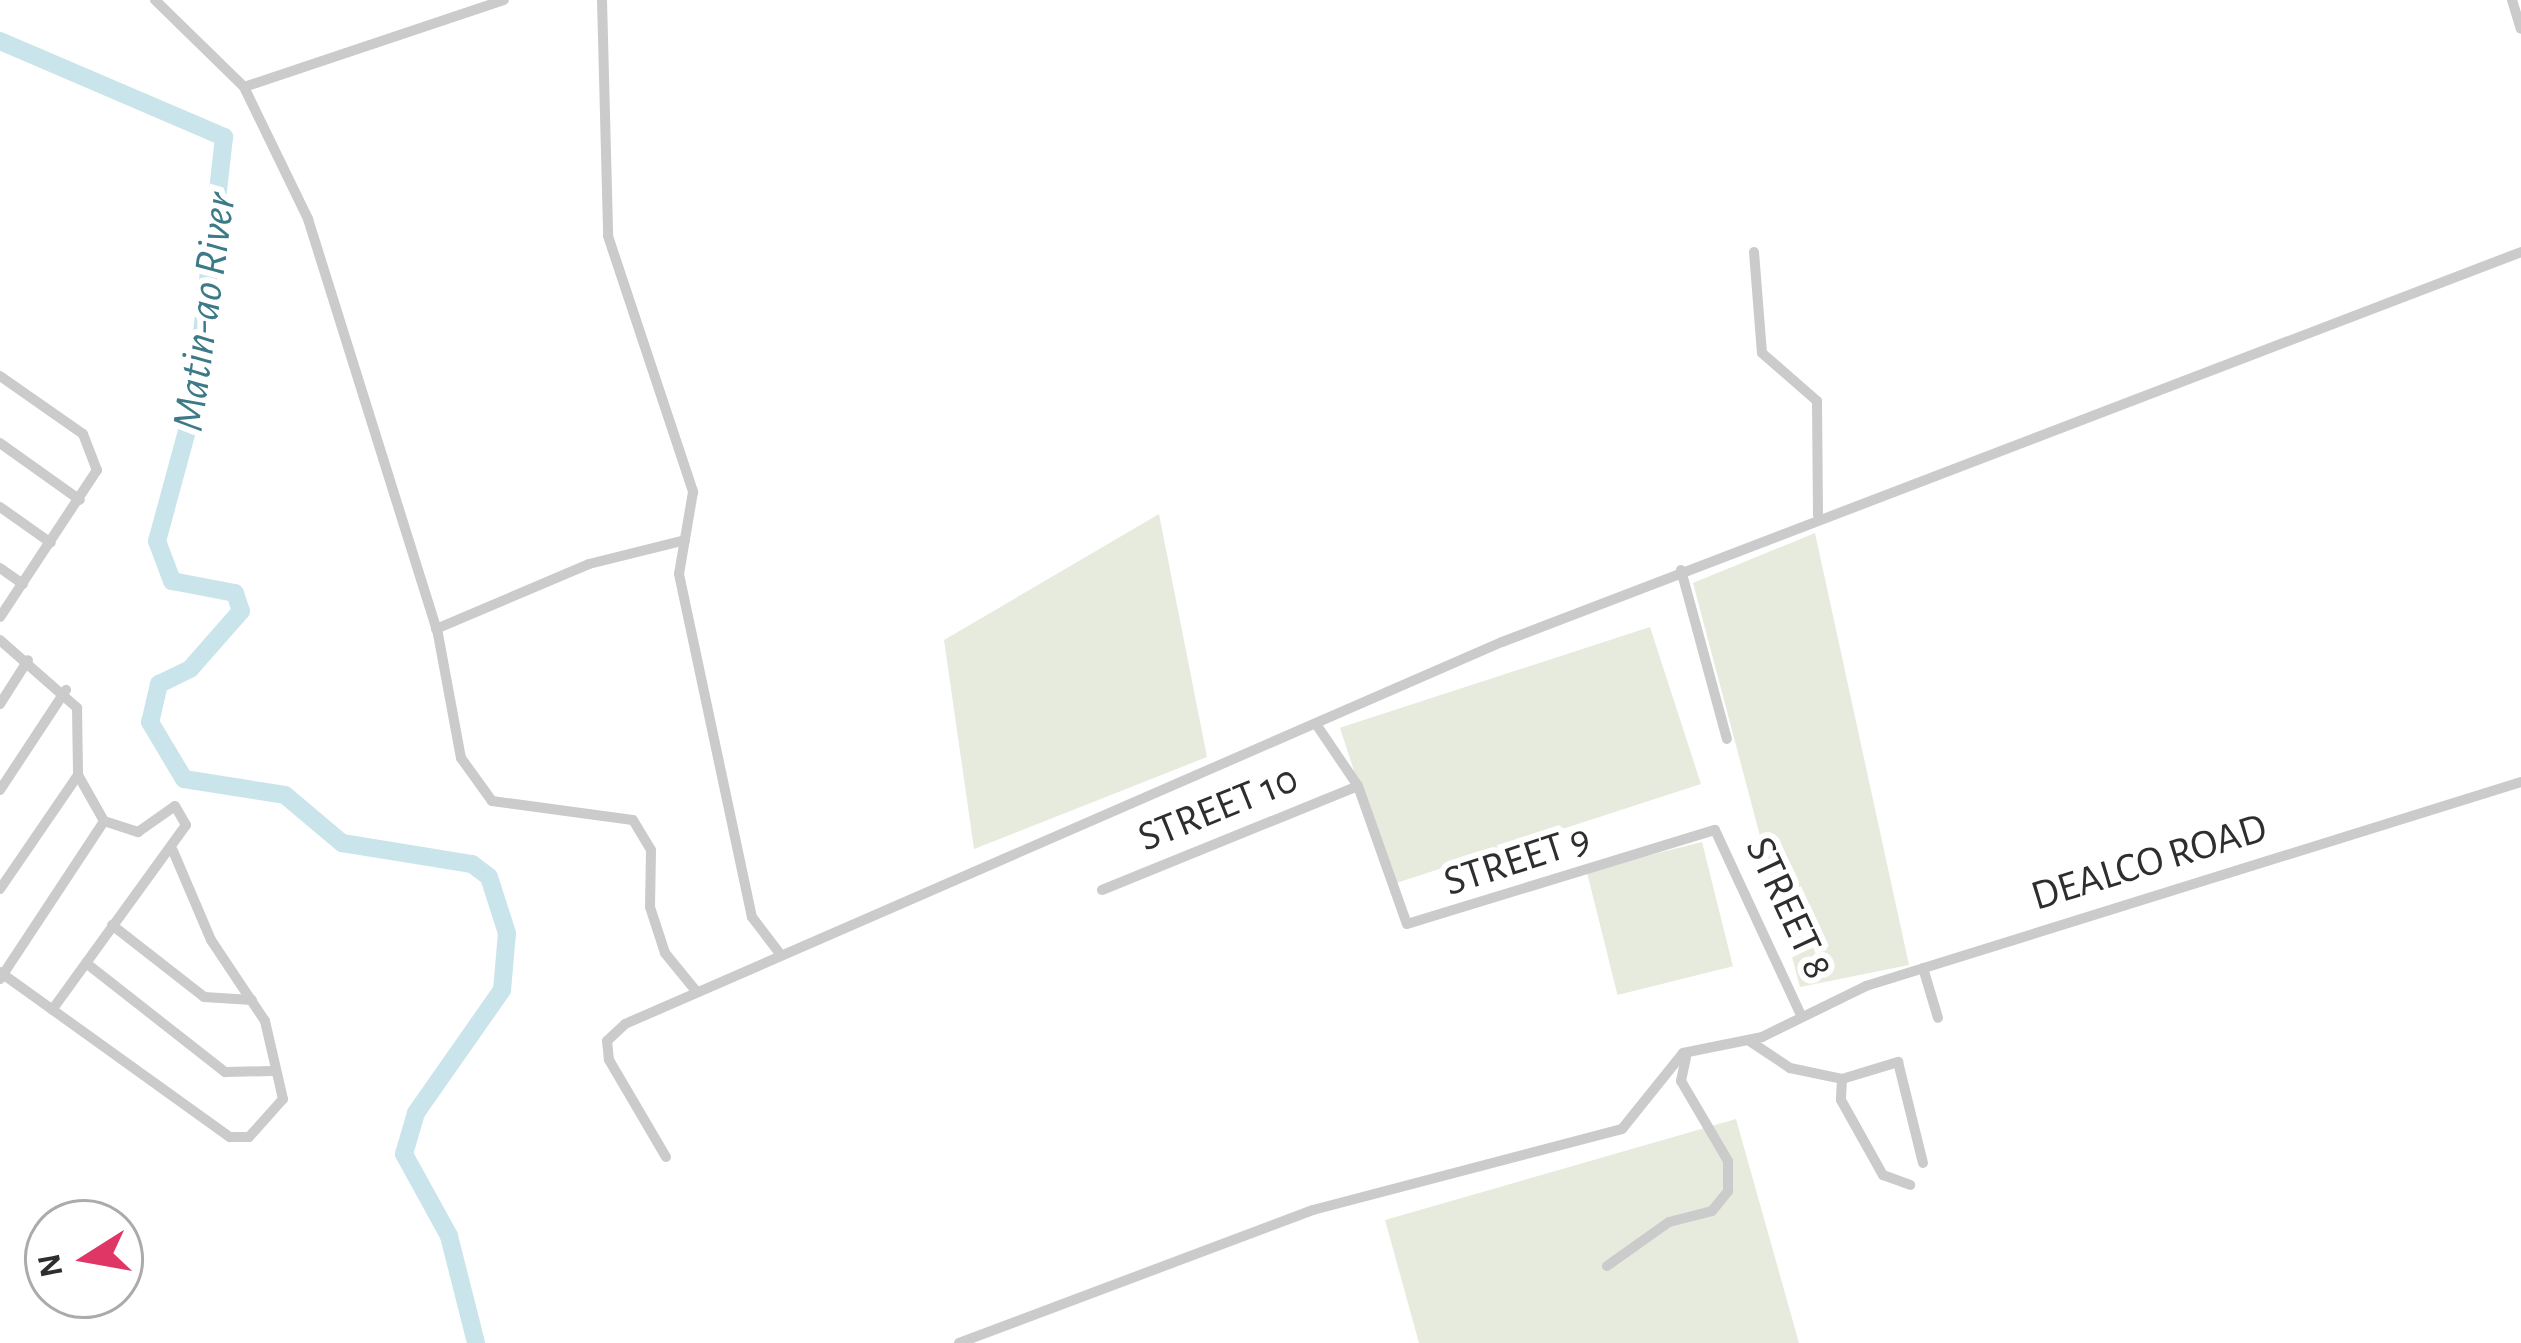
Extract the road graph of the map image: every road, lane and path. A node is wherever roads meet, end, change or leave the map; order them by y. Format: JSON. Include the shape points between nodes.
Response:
{"nodes":[{"id":1,"x":155,"y":0,"type":"edge"},
{"id":2,"x":505,"y":0,"type":"edge"},
{"id":3,"x":602,"y":0,"type":"edge"},
{"id":4,"x":2512,"y":0,"type":"edge"},
{"id":5,"x":2521,"y":28,"type":"edge"},
{"id":6,"x":244,"y":87,"type":"junction"},
{"id":7,"x":1754,"y":252,"type":"dead end"},
{"id":8,"x":2521,"y":252,"type":"edge"},
{"id":9,"x":0,"y":376,"type":"edge"},
{"id":10,"x":0,"y":443,"type":"edge"},
{"id":11,"x":80,"y":500,"type":"junction"},
{"id":12,"x":0,"y":507,"type":"edge"},
{"id":13,"x":1819,"y":515,"type":"junction"},
{"id":14,"x":686,"y":540,"type":"junction"},
{"id":15,"x":51,"y":543,"type":"junction"},
{"id":16,"x":0,"y":568,"type":"edge"},
{"id":17,"x":1681,"y":570,"type":"junction"},
{"id":18,"x":22,"y":584,"type":"junction"},
{"id":19,"x":0,"y":617,"type":"edge"},
{"id":20,"x":436,"y":629,"type":"junction"},
{"id":21,"x":0,"y":640,"type":"edge"},
{"id":22,"x":28,"y":660,"type":"junction"},
{"id":23,"x":67,"y":690,"type":"junction"},
{"id":24,"x":0,"y":704,"type":"edge"},
{"id":25,"x":1318,"y":727,"type":"junction"},
{"id":26,"x":1727,"y":739,"type":"dead end"},
{"id":27,"x":78,"y":775,"type":"junction"},
{"id":28,"x":2521,"y":782,"type":"edge"},
{"id":29,"x":1358,"y":786,"type":"junction"},
{"id":30,"x":0,"y":790,"type":"edge"},
{"id":31,"x":104,"y":821,"type":"junction"},
{"id":32,"x":1718,"y":833,"type":"joint"},
{"id":33,"x":173,"y":851,"type":"junction"},
{"id":34,"x":0,"y":889,"type":"edge"},
{"id":35,"x":1102,"y":890,"type":"dead end"},
{"id":36,"x":112,"y":925,"type":"junction"},
{"id":37,"x":781,"y":955,"type":"junction"},
{"id":38,"x":86,"y":963,"type":"junction"},
{"id":39,"x":1923,"y":968,"type":"junction"},
{"id":40,"x":1,"y":975,"type":"edge"},
{"id":41,"x":696,"y":992,"type":"junction"},
{"id":42,"x":252,"y":1000,"type":"junction"},
{"id":43,"x":52,"y":1010,"type":"junction"},
{"id":44,"x":1799,"y":1011,"type":"junction"},
{"id":45,"x":1938,"y":1018,"type":"dead end"},
{"id":46,"x":1745,"y":1042,"type":"junction"},
{"id":47,"x":1694,"y":1048,"type":"junction"},
{"id":48,"x":272,"y":1071,"type":"junction"},
{"id":49,"x":1842,"y":1079,"type":"junction"},
{"id":50,"x":666,"y":1157,"type":"dead end"},
{"id":51,"x":1923,"y":1163,"type":"dead end"},
{"id":52,"x":1910,"y":1185,"type":"dead end"},
{"id":53,"x":1606,"y":1266,"type":"dead end"},
{"id":54,"x":959,"y":1343,"type":"edge"}],
"edges":[{"from":1,"to":6,"type":"street"},
{"from":2,"to":6,"type":"street"},
{"from":3,"to":14,"type":"street","via":[[605,222],[691,482]]},
{"from":4,"to":5,"type":"street"},
{"from":6,"to":20,"type":"street","via":[[308,219]]},
{"from":7,"to":13,"type":"street","via":[[1762,353],[1817,401]]},
{"from":8,"to":13,"type":"street"},
{"from":9,"to":11,"type":"street","via":[[92,445],[97,470]]},
{"from":10,"to":11,"type":"street"},
{"from":11,"to":15,"type":"street"},
{"from":12,"to":15,"type":"street"},
{"from":13,"to":17,"type":"street"},
{"from":14,"to":20,"type":"street","via":[[589,564]]},
{"from":14,"to":37,"type":"street","via":[[679,574],[752,917]]},
{"from":15,"to":18,"type":"street"},
{"from":16,"to":18,"type":"street"},
{"from":17,"to":25,"type":"street"},
{"from":17,"to":26,"type":"street"},
{"from":18,"to":19,"type":"street"},
{"from":20,"to":41,"type":"street","via":[[456,745],[484,795],[633,820],[651,850],[650,907],[665,953]]},
{"from":21,"to":22,"type":"street"},
{"from":22,"to":23,"type":"street"},
{"from":22,"to":24,"type":"street"},
{"from":23,"to":27,"type":"street","via":[[80,721]]},
{"from":23,"to":30,"type":"street"},
{"from":25,"to":29,"type":"street"},
{"from":25,"to":37,"type":"street"},
{"from":27,"to":31,"type":"street"},
{"from":27,"to":34,"type":"street"},
{"from":28,"to":39,"type":"street","name":"DEALCO ROAD"},
{"from":29,"to":32,"type":"street","name":"STREET 9","via":[[1396,912],[1414,926]]},
{"from":29,"to":35,"type":"street","name":"STREET 10"},
{"from":31,"to":33,"type":"street","via":[[138,832],[175,806],[186,825]]},
{"from":31,"to":40,"type":"street"},
{"from":32,"to":44,"type":"street","name":"STREET 8"},
{"from":33,"to":36,"type":"street"},
{"from":33,"to":42,"type":"street"},
{"from":36,"to":38,"type":"street"},
{"from":36,"to":42,"type":"street","via":[[204,997]]},
{"from":37,"to":41,"type":"street"},
{"from":38,"to":43,"type":"street"},
{"from":38,"to":48,"type":"street","via":[[225,1072]]},
{"from":39,"to":44,"type":"street","name":"DEALCO ROAD"},
{"from":39,"to":45,"type":"street"},
{"from":40,"to":43,"type":"street"},
{"from":41,"to":50,"type":"street","via":[[607,1041]]},
{"from":42,"to":48,"type":"street"},
{"from":43,"to":48,"type":"street","via":[[239,1141],[281,1108]]},
{"from":44,"to":46,"type":"street","name":"DEALCO ROAD"},
{"from":46,"to":47,"type":"street","name":"DEALCO ROAD"},
{"from":46,"to":49,"type":"street","via":[[1790,1068]]},
{"from":47,"to":53,"type":"street","via":[[1681,1081],[1728,1161],[1728,1191],[1707,1214],[1669,1222]]},
{"from":47,"to":54,"type":"street","via":[[1622,1129],[1313,1210]]},
{"from":49,"to":51,"type":"street","via":[[1898,1062]]},
{"from":49,"to":52,"type":"street","via":[[1840,1100],[1883,1175]]}]}
